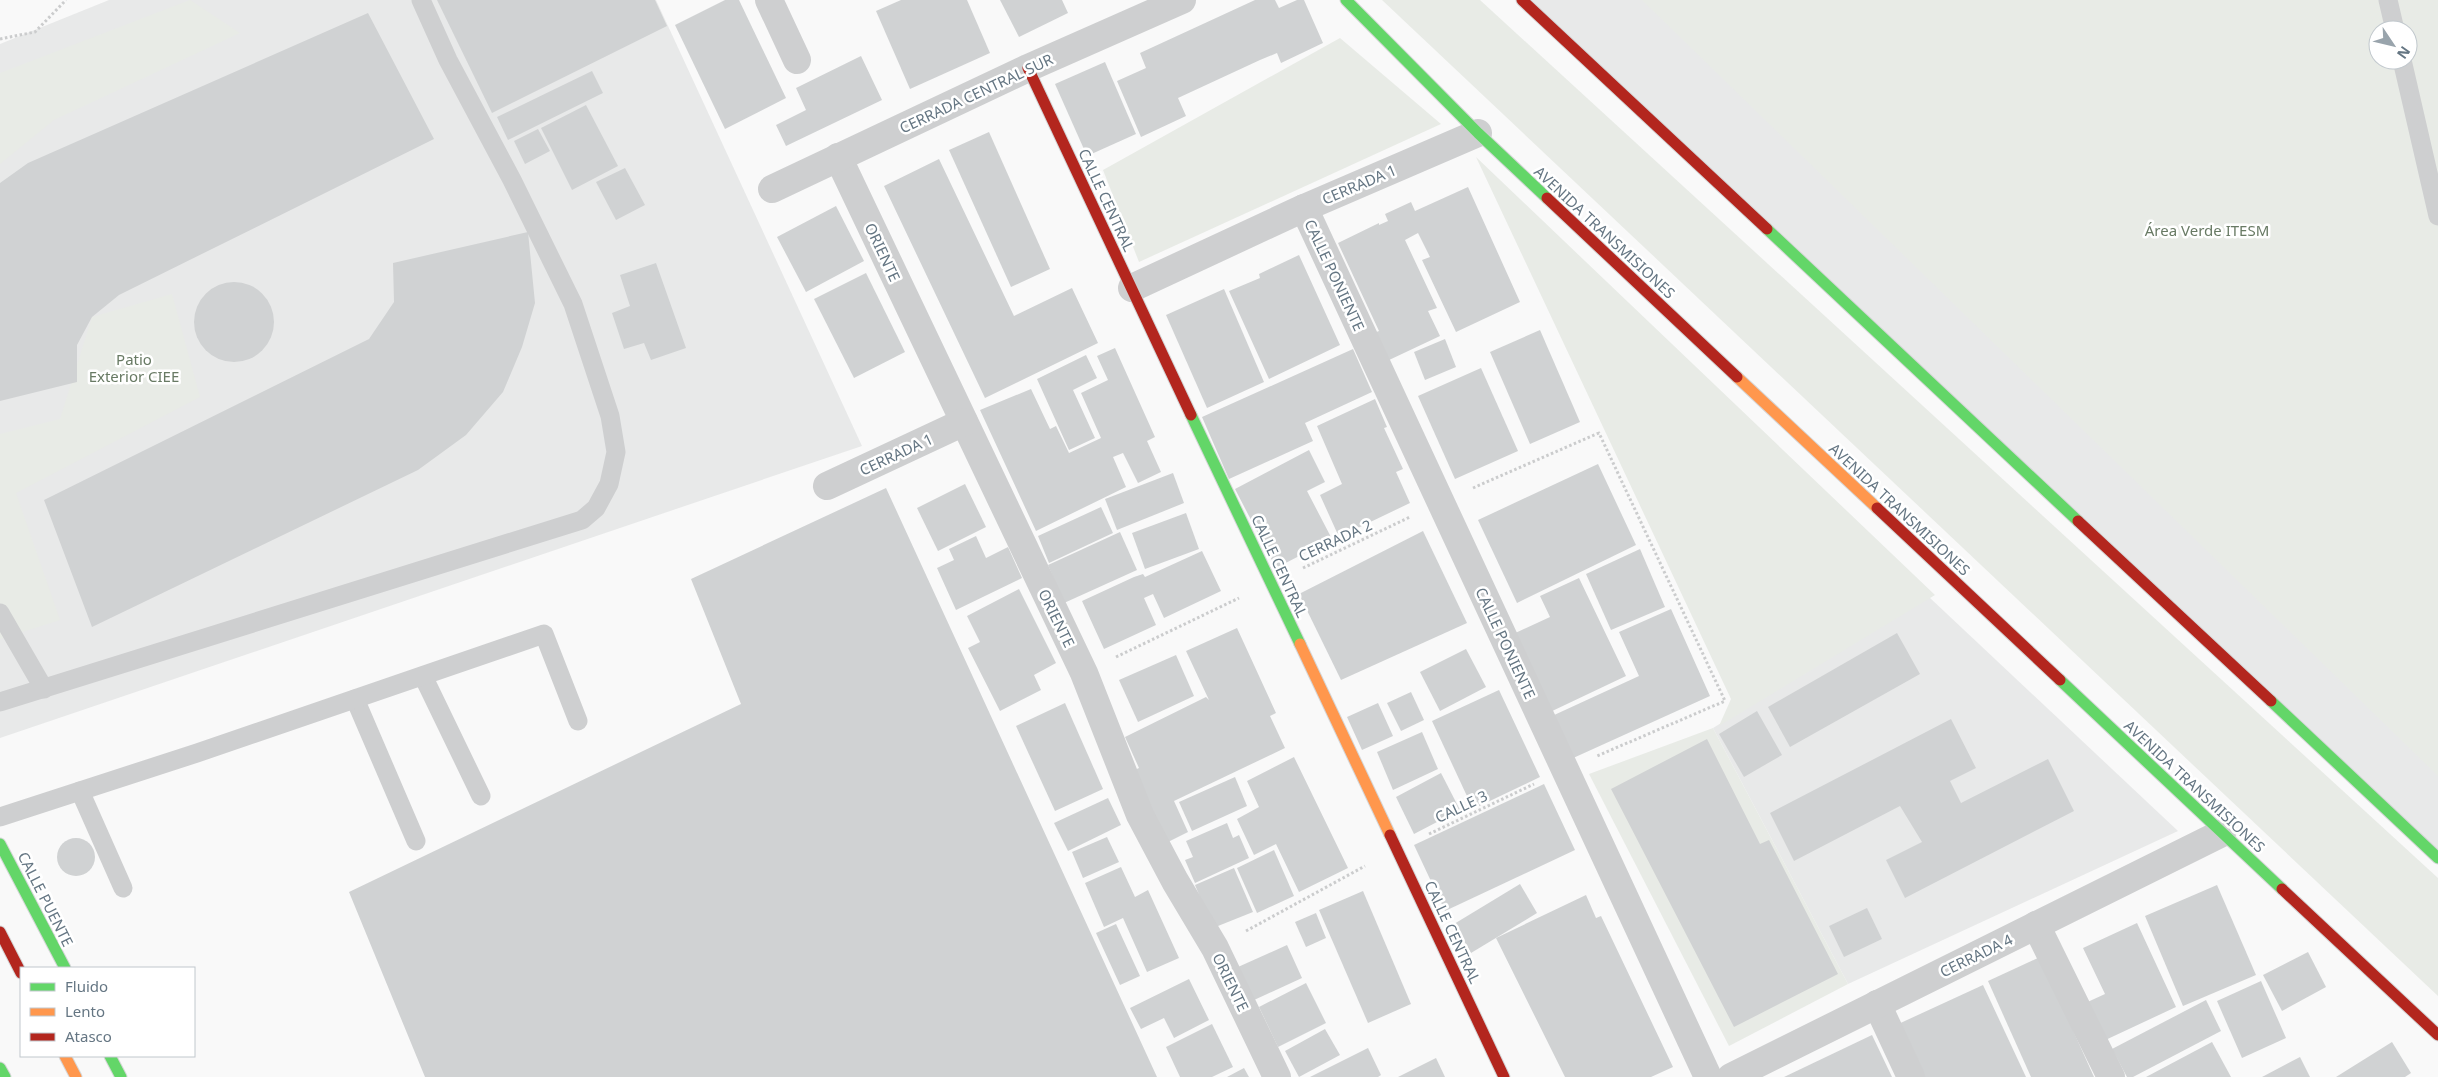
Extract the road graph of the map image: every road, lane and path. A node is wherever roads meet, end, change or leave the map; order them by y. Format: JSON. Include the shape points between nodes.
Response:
{"nodes":[{"id":1,"x":66,"y":0,"type":"edge"},
{"id":2,"x":420,"y":0,"type":"edge"},
{"id":3,"x":769,"y":0,"type":"edge"},
{"id":4,"x":1182,"y":0,"type":"edge"},
{"id":5,"x":1346,"y":0,"type":"edge"},
{"id":6,"x":1522,"y":0,"type":"edge"},
{"id":7,"x":2388,"y":0,"type":"edge"},
{"id":8,"x":2393,"y":20,"type":"edge"},
{"id":9,"x":0,"y":39,"type":"edge"},
{"id":10,"x":797,"y":60,"type":"dead end"},
{"id":11,"x":1028,"y":68,"type":"junction"},
{"id":12,"x":2404,"y":70,"type":"edge"},
{"id":13,"x":1478,"y":133,"type":"junction"},
{"id":14,"x":838,"y":157,"type":"junction"},
{"id":15,"x":772,"y":189,"type":"dead end"},
{"id":16,"x":1304,"y":208,"type":"junction"},
{"id":17,"x":2438,"y":216,"type":"edge"},
{"id":18,"x":1132,"y":288,"type":"junction"},
{"id":19,"x":964,"y":422,"type":"junction"},
{"id":20,"x":827,"y":486,"type":"dead end"},
{"id":21,"x":1441,"y":502,"type":"junction"},
{"id":22,"x":1271,"y":582,"type":"junction"},
{"id":23,"x":0,"y":613,"type":"edge"},
{"id":24,"x":1084,"y":673,"type":"junction"},
{"id":25,"x":423,"y":676,"type":"junction"},
{"id":26,"x":44,"y":689,"type":"junction"},
{"id":27,"x":355,"y":699,"type":"junction"},
{"id":28,"x":1725,"y":701,"type":"joint"},
{"id":29,"x":0,"y":702,"type":"edge"},
{"id":30,"x":578,"y":721,"type":"dead end"},
{"id":31,"x":1565,"y":770,"type":"junction"},
{"id":32,"x":80,"y":791,"type":"junction"},
{"id":33,"x":481,"y":796,"type":"dead end"},
{"id":34,"x":0,"y":817,"type":"edge"},
{"id":35,"x":2222,"y":833,"type":"junction"},
{"id":36,"x":416,"y":841,"type":"dead end"},
{"id":37,"x":0,"y":844,"type":"edge"},
{"id":38,"x":1397,"y":849,"type":"junction"},
{"id":39,"x":2438,"y":858,"type":"edge"},
{"id":40,"x":123,"y":888,"type":"dead end"},
{"id":41,"x":2036,"y":925,"type":"junction"},
{"id":42,"x":0,"y":932,"type":"edge"},
{"id":43,"x":1215,"y":948,"type":"junction"},
{"id":44,"x":64,"y":967,"type":"edge"},
{"id":45,"x":20,"y":971,"type":"edge"},
{"id":46,"x":1877,"y":1004,"type":"junction"},
{"id":47,"x":2438,"y":1035,"type":"edge"},
{"id":48,"x":66,"y":1057,"type":"edge"},
{"id":49,"x":111,"y":1057,"type":"edge"},
{"id":50,"x":0,"y":1068,"type":"edge"},
{"id":51,"x":4,"y":1077,"type":"edge"},
{"id":52,"x":76,"y":1077,"type":"edge"},
{"id":53,"x":121,"y":1077,"type":"edge"},
{"id":54,"x":1276,"y":1077,"type":"edge"},
{"id":55,"x":1504,"y":1077,"type":"edge"},
{"id":56,"x":1708,"y":1077,"type":"edge"},
{"id":57,"x":1731,"y":1077,"type":"edge"},
{"id":58,"x":1911,"y":1077,"type":"edge"},
{"id":59,"x":2111,"y":1077,"type":"edge"}],
"edges":[{"from":1,"to":9,"type":"path","via":[[35,32]]},
{"from":2,"to":26,"type":"lane","via":[[573,304],[610,416],[616,452],[609,484],[596,508],[582,520]]},
{"from":3,"to":10,"type":"street"},
{"from":4,"to":11,"type":"street","name":"CERRADA CENTRAL SUR"},
{"from":5,"to":13,"type":"street","name":"AVENIDA TRANSMISIONES"},
{"from":6,"to":39,"type":"street"},
{"from":7,"to":8,"type":"lane"},
{"from":11,"to":14,"type":"street","name":"CERRADA CENTRAL SUR"},
{"from":11,"to":18,"type":"street","name":"CALLE CENTRAL"},
{"from":12,"to":17,"type":"lane"},
{"from":13,"to":16,"type":"street","name":"CERRADA 1"},
{"from":13,"to":35,"type":"street","name":"AVENIDA TRANSMISIONES"},
{"from":14,"to":15,"type":"street","name":"CERRADA CENTRAL SUR"},
{"from":14,"to":19,"type":"street","name":"ORIENTE"},
{"from":16,"to":18,"type":"street","name":"CERRADA 1"},
{"from":16,"to":21,"type":"street","name":"CALLE PONIENTE"},
{"from":18,"to":22,"type":"street","name":"CALLE CENTRAL"},
{"from":19,"to":20,"type":"street","name":"CERRADA 1"},
{"from":19,"to":24,"type":"street","name":"ORIENTE"},
{"from":21,"to":22,"type":"path","name":"CERRADA 2"},
{"from":21,"to":28,"type":"path","name":"CERRADA 2","via":[[1599,433]]},
{"from":21,"to":31,"type":"street","name":"CALLE PONIENTE"},
{"from":22,"to":24,"type":"path","name":"CERRADA 2"},
{"from":22,"to":38,"type":"street","name":"CALLE CENTRAL"},
{"from":23,"to":26,"type":"lane"},
{"from":24,"to":43,"type":"street","name":"ORIENTE","via":[[1140,815]]},
{"from":25,"to":27,"type":"lane"},
{"from":25,"to":30,"type":"lane","via":[[544,634]]},
{"from":25,"to":33,"type":"lane"},
{"from":26,"to":29,"type":"lane"},
{"from":27,"to":32,"type":"lane"},
{"from":27,"to":36,"type":"lane"},
{"from":28,"to":31,"type":"path","name":"CALLE 3"},
{"from":31,"to":38,"type":"path","name":"CALLE 3"},
{"from":31,"to":56,"type":"street","name":"CALLE PONIENTE"},
{"from":32,"to":34,"type":"lane"},
{"from":32,"to":40,"type":"lane"},
{"from":35,"to":41,"type":"street","name":"CERRADA 4"},
{"from":35,"to":47,"type":"street","name":"AVENIDA TRANSMISIONES"},
{"from":37,"to":44,"type":"street","name":"CALLE PUENTE"},
{"from":38,"to":43,"type":"path","name":"CALLE 3"},
{"from":38,"to":55,"type":"street","name":"CALLE CENTRAL"},
{"from":41,"to":46,"type":"street","name":"CERRADA 4"},
{"from":41,"to":59,"type":"street"},
{"from":42,"to":45,"type":"street"},
{"from":43,"to":54,"type":"street","name":"ORIENTE"},
{"from":46,"to":57,"type":"street","name":"CERRADA 4"},
{"from":46,"to":58,"type":"street"},
{"from":48,"to":52,"type":"street"},
{"from":49,"to":53,"type":"street"},
{"from":50,"to":51,"type":"street"}]}
